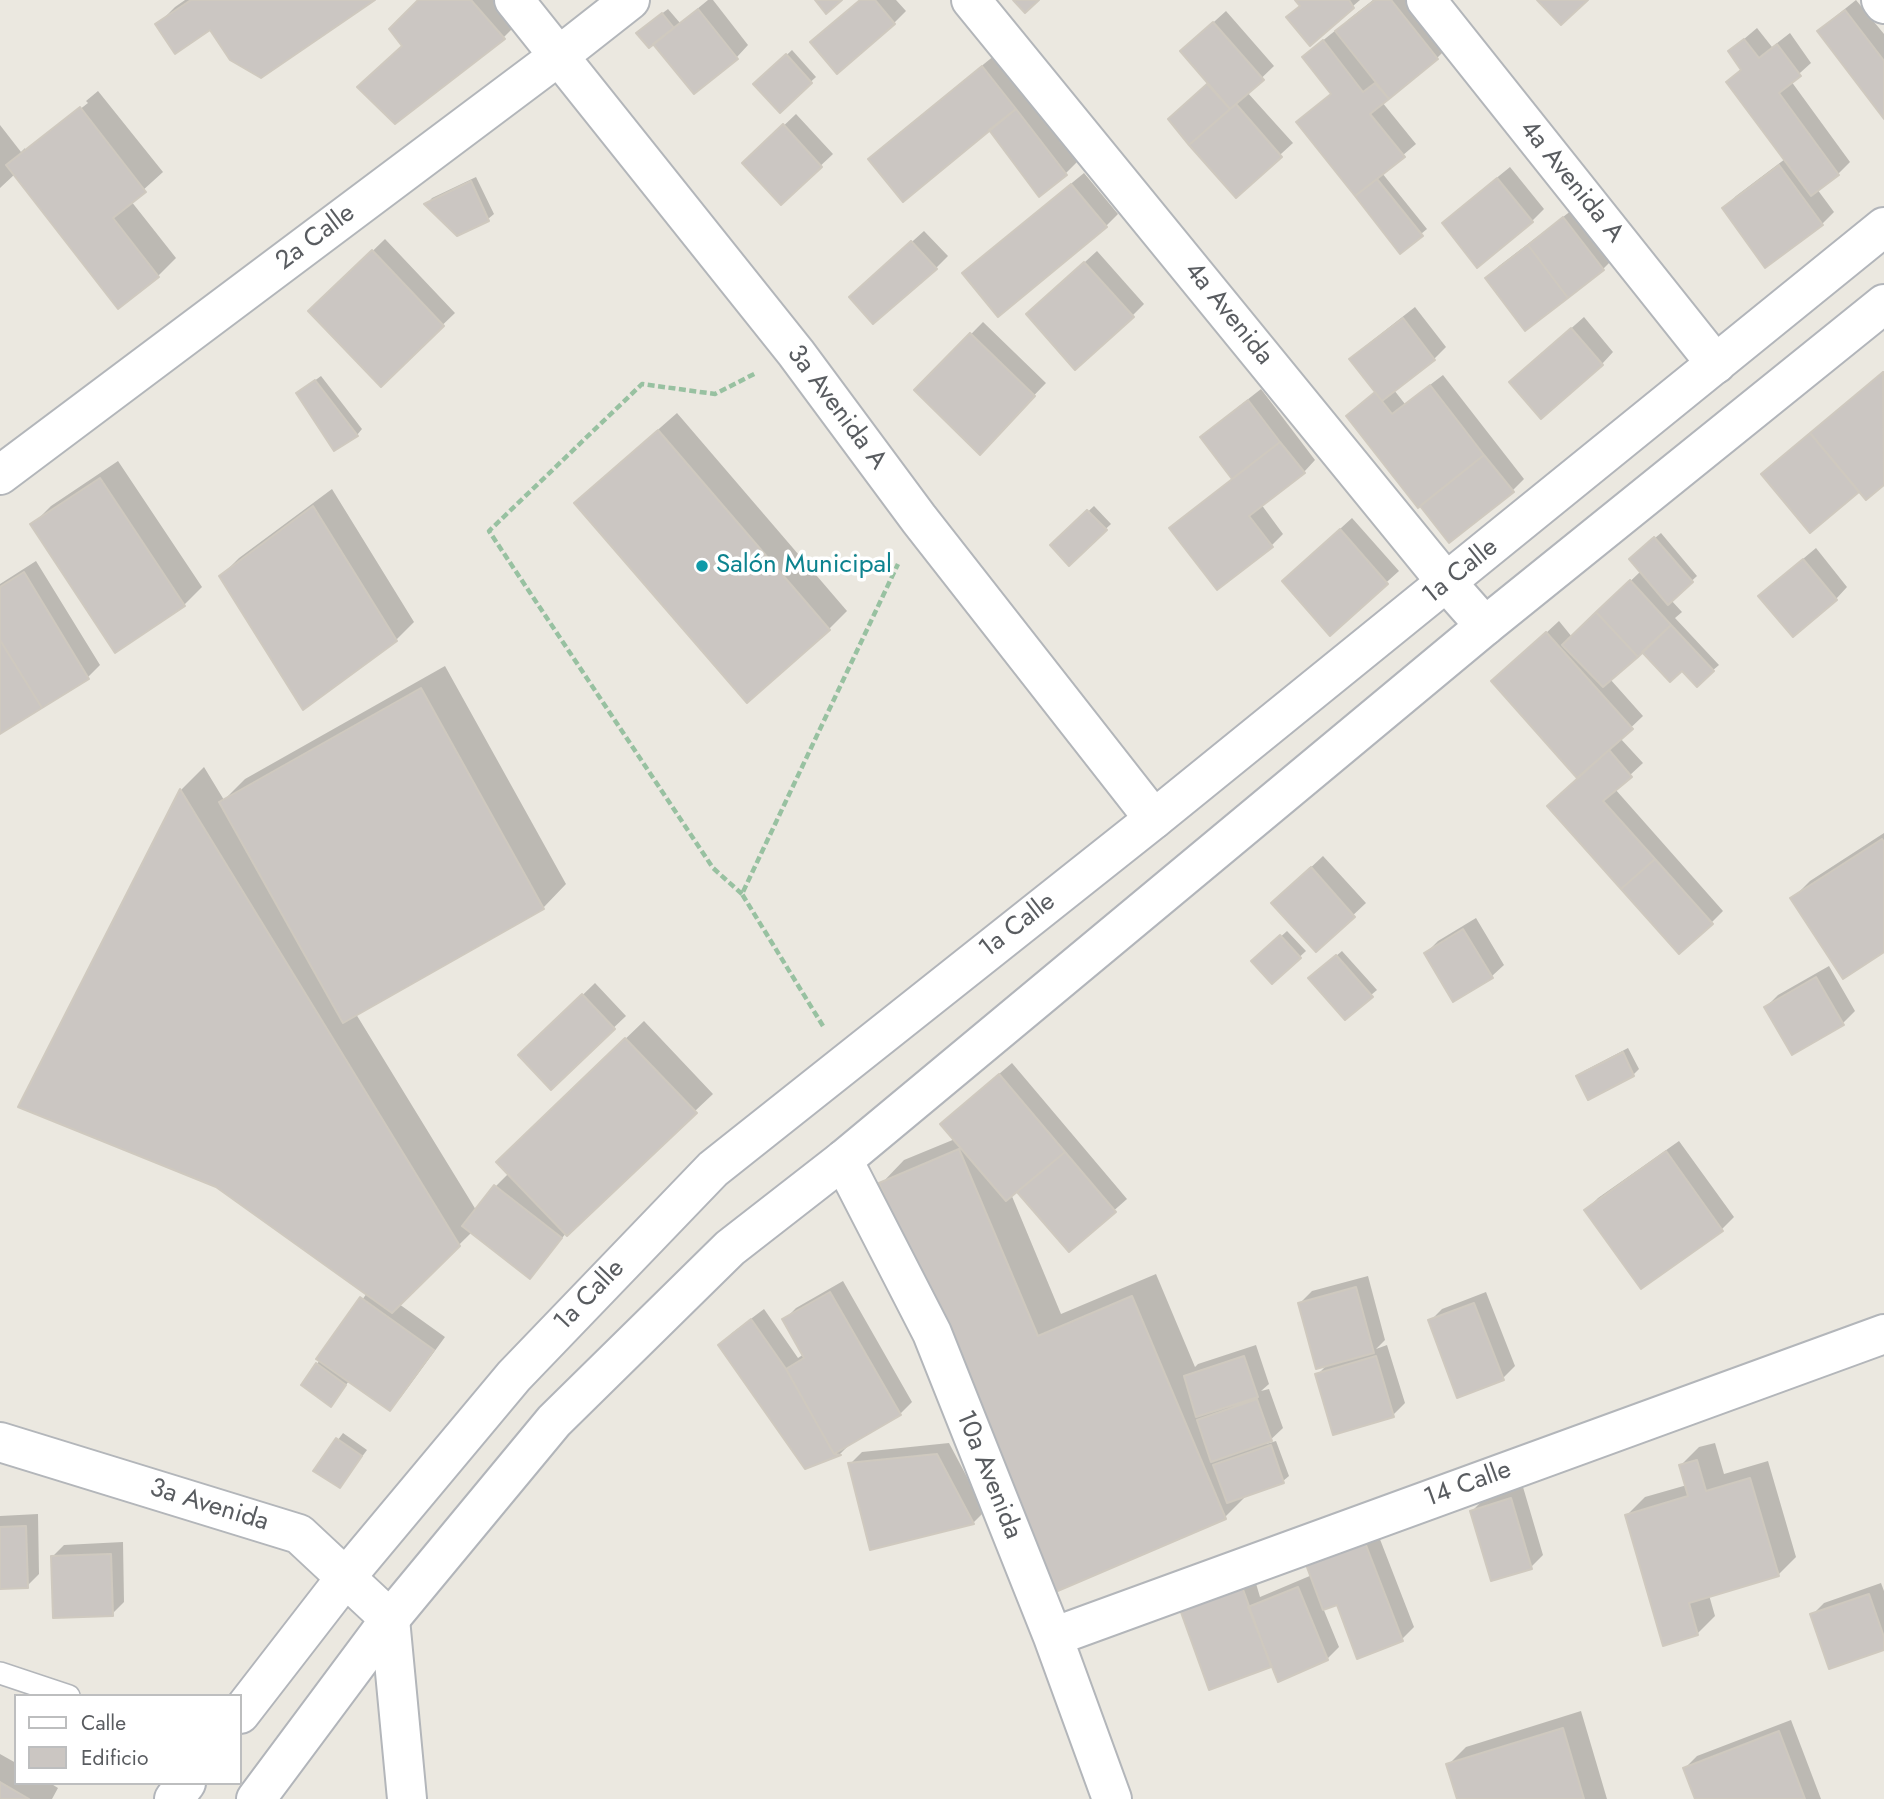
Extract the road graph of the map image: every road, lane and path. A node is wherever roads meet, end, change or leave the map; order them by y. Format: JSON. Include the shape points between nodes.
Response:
{"nodes":[{"id":1,"x":514,"y":0,"type":"edge"},
{"id":2,"x":630,"y":0,"type":"edge"},
{"id":3,"x":971,"y":0,"type":"edge"},
{"id":4,"x":1426,"y":0,"type":"edge"},
{"id":5,"x":560,"y":55,"type":"junction"},
{"id":6,"x":1884,"y":227,"type":"edge"},
{"id":7,"x":1884,"y":304,"type":"edge"},
{"id":8,"x":796,"y":353,"type":"junction"},
{"id":9,"x":1716,"y":363,"type":"junction"},
{"id":10,"x":0,"y":475,"type":"edge"},
{"id":11,"x":919,"y":519,"type":"junction"},
{"id":12,"x":1447,"y":583,"type":"junction"},
{"id":13,"x":1485,"y":626,"type":"junction"},
{"id":14,"x":1154,"y":819,"type":"junction"},
{"id":15,"x":742,"y":894,"type":"junction"},
{"id":16,"x":846,"y":1063,"type":"junction"},
{"id":17,"x":843,"y":1160,"type":"junction"},
{"id":18,"x":1884,"y":1334,"type":"edge"},
{"id":19,"x":0,"y":1442,"type":"edge"},
{"id":20,"x":346,"y":1577,"type":"junction"},
{"id":21,"x":390,"y":1619,"type":"junction"},
{"id":22,"x":1053,"y":1637,"type":"junction"},
{"id":23,"x":0,"y":1673,"type":"edge"},
{"id":24,"x":63,"y":1694,"type":"edge"},
{"id":25,"x":242,"y":1711,"type":"edge"},
{"id":26,"x":256,"y":1799,"type":"edge"},
{"id":27,"x":407,"y":1799,"type":"edge"},
{"id":28,"x":1112,"y":1799,"type":"edge"}],
"edges":[{"from":1,"to":5,"type":"street","name":"3a Avenida A"},
{"from":2,"to":5,"type":"street","name":"2a Calle"},
{"from":3,"to":12,"type":"street","name":"4a Avenida"},
{"from":4,"to":9,"type":"street","name":"4a Avenida A"},
{"from":5,"to":8,"type":"street","name":"3a Avenida A"},
{"from":5,"to":10,"type":"street","name":"2a Calle"},
{"from":6,"to":9,"type":"street","name":"1a Calle"},
{"from":7,"to":13,"type":"street"},
{"from":8,"to":11,"type":"street","name":"3a Avenida A"},
{"from":8,"to":15,"type":"path","via":[[715,394],[642,384],[489,531],[713,868]]},
{"from":9,"to":12,"type":"street","name":"1a Calle"},
{"from":11,"to":14,"type":"street","name":"3a Avenida A"},
{"from":11,"to":15,"type":"path"},
{"from":12,"to":13,"type":"street","name":"4a Avenida"},
{"from":12,"to":14,"type":"street","name":"1a Calle"},
{"from":13,"to":17,"type":"street"},
{"from":14,"to":16,"type":"street","name":"1a Calle"},
{"from":15,"to":16,"type":"path"},
{"from":16,"to":20,"type":"street","name":"1a Calle","via":[[713,1169],[514,1376]]},
{"from":17,"to":21,"type":"street","via":[[730,1248],[554,1421]]},
{"from":17,"to":22,"type":"street","name":"10a Avenida","via":[[932,1333]]},
{"from":18,"to":22,"type":"street","name":"14 Calle"},
{"from":19,"to":20,"type":"street","name":"3a Avenida","via":[[299,1534]]},
{"from":20,"to":21,"type":"street","name":"3a Avenida"},
{"from":20,"to":25,"type":"street","name":"1a Calle"},
{"from":21,"to":26,"type":"street"},
{"from":21,"to":27,"type":"street"},
{"from":22,"to":28,"type":"street","name":"10a Avenida"},
{"from":23,"to":24,"type":"lane"}]}
